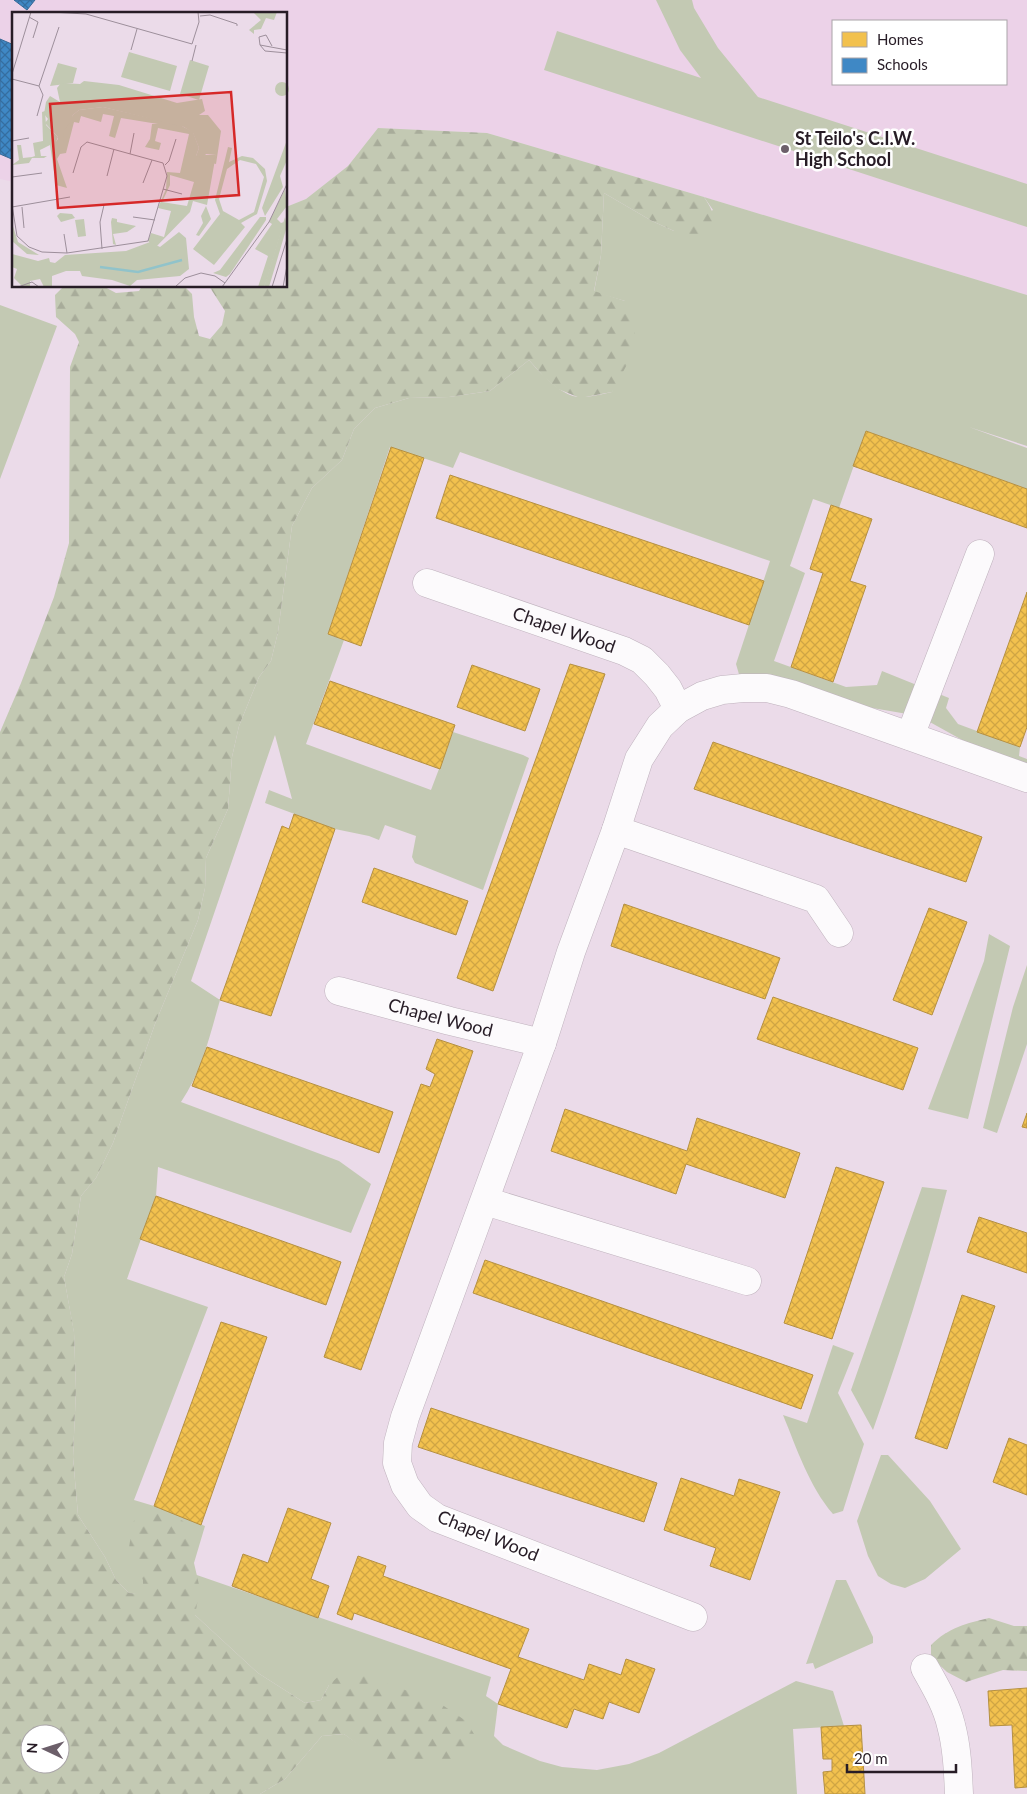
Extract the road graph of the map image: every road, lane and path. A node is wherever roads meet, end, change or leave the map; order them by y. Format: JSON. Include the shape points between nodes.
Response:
{"nodes":[{"id":1,"x":980,"y":554,"type":"dead end"},
{"id":2,"x":426,"y":583,"type":"dead end"},
{"id":3,"x":678,"y":709,"type":"junction"},
{"id":4,"x":910,"y":736,"type":"junction"},
{"id":5,"x":1027,"y":778,"type":"edge"},
{"id":6,"x":616,"y":830,"type":"junction"},
{"id":7,"x":839,"y":934,"type":"dead end"},
{"id":8,"x":338,"y":991,"type":"dead end"},
{"id":9,"x":542,"y":1043,"type":"junction"},
{"id":10,"x":485,"y":1201,"type":"junction"},
{"id":11,"x":747,"y":1281,"type":"dead end"},
{"id":12,"x":693,"y":1617,"type":"dead end"},
{"id":13,"x":925,"y":1668,"type":"dead end"},
{"id":14,"x":959,"y":1794,"type":"edge"}],
"edges":[{"from":1,"to":4,"type":"street"},
{"from":2,"to":3,"type":"street","name":"Chapel Wood","via":[[624,651],[642,660],[668,689]]},
{"from":3,"to":4,"type":"street","name":"Chapel Wood","via":[[722,690],[767,688]]},
{"from":3,"to":6,"type":"street","name":"Chapel Wood","via":[[660,726],[639,759]]},
{"from":4,"to":5,"type":"street","name":"Chapel Wood"},
{"from":6,"to":7,"type":"street","via":[[816,899]]},
{"from":6,"to":9,"type":"street","name":"Chapel Wood"},
{"from":8,"to":9,"type":"street","name":"Chapel Wood"},
{"from":9,"to":10,"type":"street","name":"Chapel Wood"},
{"from":10,"to":11,"type":"street"},
{"from":10,"to":12,"type":"street","name":"Chapel Wood","via":[[400,1434],[397,1463],[405,1485],[420,1506],[437,1518]]},
{"from":13,"to":14,"type":"street","via":[[951,1724]]}]}
